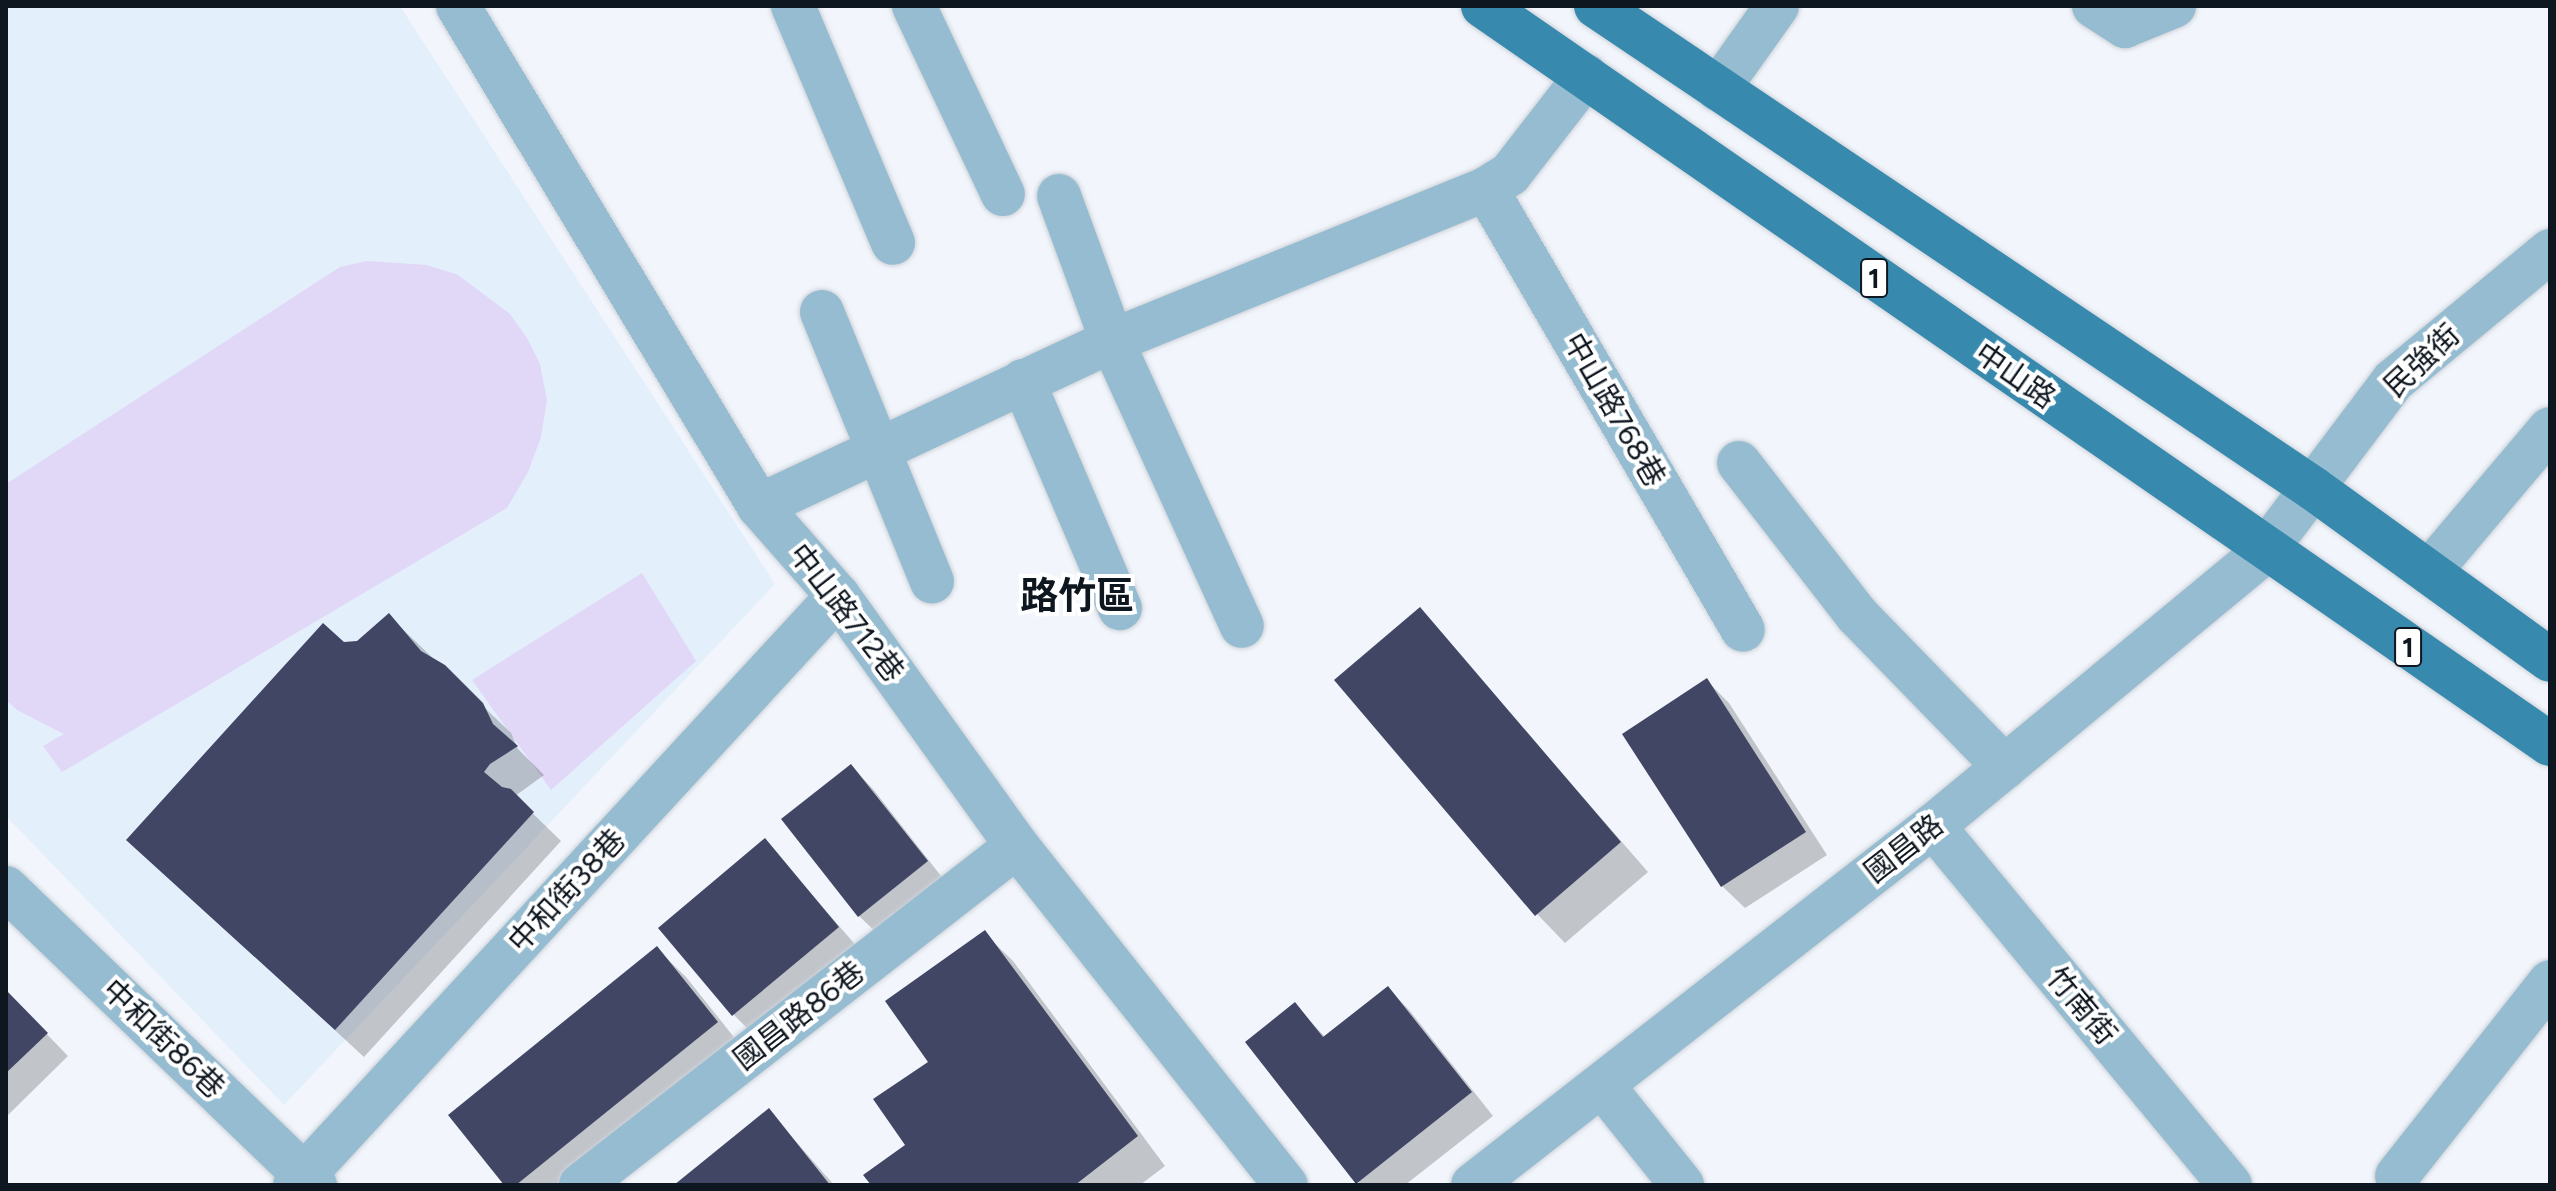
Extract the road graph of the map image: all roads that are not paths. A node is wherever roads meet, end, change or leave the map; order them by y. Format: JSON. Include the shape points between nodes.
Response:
{"nodes":[{"id":1,"x":458,"y":6,"type":"edge"},
{"id":2,"x":793,"y":6,"type":"edge"},
{"id":3,"x":914,"y":6,"type":"edge"},
{"id":4,"x":1483,"y":6,"type":"edge"},
{"id":5,"x":1596,"y":6,"type":"edge"},
{"id":6,"x":1777,"y":6,"type":"edge"},
{"id":7,"x":2094,"y":6,"type":"edge"},
{"id":8,"x":2166,"y":7,"type":"edge"},
{"id":9,"x":1586,"y":76,"type":"junction"},
{"id":10,"x":1718,"y":89,"type":"junction"},
{"id":11,"x":1486,"y":189,"type":"junction"},
{"id":12,"x":1003,"y":194,"type":"dead end"},
{"id":13,"x":1059,"y":196,"type":"dead end"},
{"id":14,"x":893,"y":243,"type":"dead end"},
{"id":15,"x":2550,"y":251,"type":"edge"},
{"id":16,"x":822,"y":312,"type":"dead end"},
{"id":17,"x":1112,"y":341,"type":"junction"},
{"id":18,"x":1023,"y":381,"type":"junction"},
{"id":19,"x":2550,"y":429,"type":"edge"},
{"id":20,"x":879,"y":452,"type":"junction"},
{"id":21,"x":1739,"y":463,"type":"dead end"},
{"id":22,"x":2314,"y":489,"type":"junction"},
{"id":23,"x":759,"y":506,"type":"junction"},
{"id":24,"x":2265,"y":551,"type":"junction"},
{"id":25,"x":2429,"y":572,"type":"junction"},
{"id":26,"x":932,"y":581,"type":"dead end"},
{"id":27,"x":838,"y":596,"type":"junction"},
{"id":28,"x":1120,"y":608,"type":"dead end"},
{"id":29,"x":1242,"y":626,"type":"dead end"},
{"id":30,"x":1743,"y":630,"type":"dead end"},
{"id":31,"x":2548,"y":654,"type":"edge"},
{"id":32,"x":2550,"y":744,"type":"edge"},
{"id":33,"x":2005,"y":767,"type":"junction"},
{"id":34,"x":1933,"y":826,"type":"junction"},
{"id":35,"x":1017,"y":846,"type":"junction"},
{"id":36,"x":11,"y":899,"type":"edge"},
{"id":37,"x":2550,"y":982,"type":"edge"},
{"id":38,"x":1602,"y":1085,"type":"junction"},
{"id":39,"x":2397,"y":1176,"type":"dead end"},
{"id":40,"x":305,"y":1182,"type":"edge"},
{"id":41,"x":581,"y":1185,"type":"edge"},
{"id":42,"x":1286,"y":1185,"type":"edge"},
{"id":43,"x":1473,"y":1185,"type":"edge"},
{"id":44,"x":1682,"y":1185,"type":"edge"},
{"id":45,"x":2230,"y":1185,"type":"edge"}],
"edges":[{"from":1,"to":23,"type":"street","name":"中山路712巷"},
{"from":2,"to":14,"type":"street"},
{"from":3,"to":12,"type":"street"},
{"from":4,"to":9,"type":"main road","name":"中山路","number":"1"},
{"from":5,"to":10,"type":"main road","number":"1"},
{"from":6,"to":10,"type":"street"},
{"from":7,"to":8,"type":"street","via":[[2125,26]]},
{"from":9,"to":11,"type":"street","via":[[1510,174]]},
{"from":9,"to":24,"type":"main road","name":"中山路","number":"1"},
{"from":10,"to":22,"type":"main road","number":"1"},
{"from":11,"to":17,"type":"street"},
{"from":11,"to":30,"type":"street","name":"中山路768巷"},
{"from":13,"to":17,"type":"street"},
{"from":15,"to":22,"type":"street","name":"民強街","via":[[2393,381]]},
{"from":16,"to":20,"type":"street"},
{"from":17,"to":18,"type":"street"},
{"from":17,"to":29,"type":"street"},
{"from":18,"to":20,"type":"street"},
{"from":18,"to":28,"type":"street"},
{"from":19,"to":25,"type":"street"},
{"from":20,"to":23,"type":"street"},
{"from":20,"to":26,"type":"street"},
{"from":21,"to":33,"type":"street","via":[[1857,615]]},
{"from":22,"to":24,"type":"street","name":"國昌路"},
{"from":22,"to":25,"type":"main road","number":"1"},
{"from":23,"to":27,"type":"street","name":"中山路712巷"},
{"from":24,"to":32,"type":"main road","name":"中山路","number":"1"},
{"from":24,"to":33,"type":"street","name":"國昌路"},
{"from":25,"to":31,"type":"main road","number":"1"},
{"from":27,"to":35,"type":"street","name":"中山路712巷"},
{"from":27,"to":40,"type":"street","name":"中和街38巷"},
{"from":33,"to":34,"type":"street","name":"國昌路"},
{"from":34,"to":38,"type":"street","name":"國昌路"},
{"from":34,"to":45,"type":"street","name":"竹南街"},
{"from":35,"to":41,"type":"street","name":"國昌路86巷"},
{"from":35,"to":42,"type":"street","name":"中山路712巷"},
{"from":36,"to":40,"type":"street","name":"中和街86巷"},
{"from":37,"to":39,"type":"street"},
{"from":38,"to":43,"type":"street","name":"國昌路"},
{"from":38,"to":44,"type":"street"}]}
